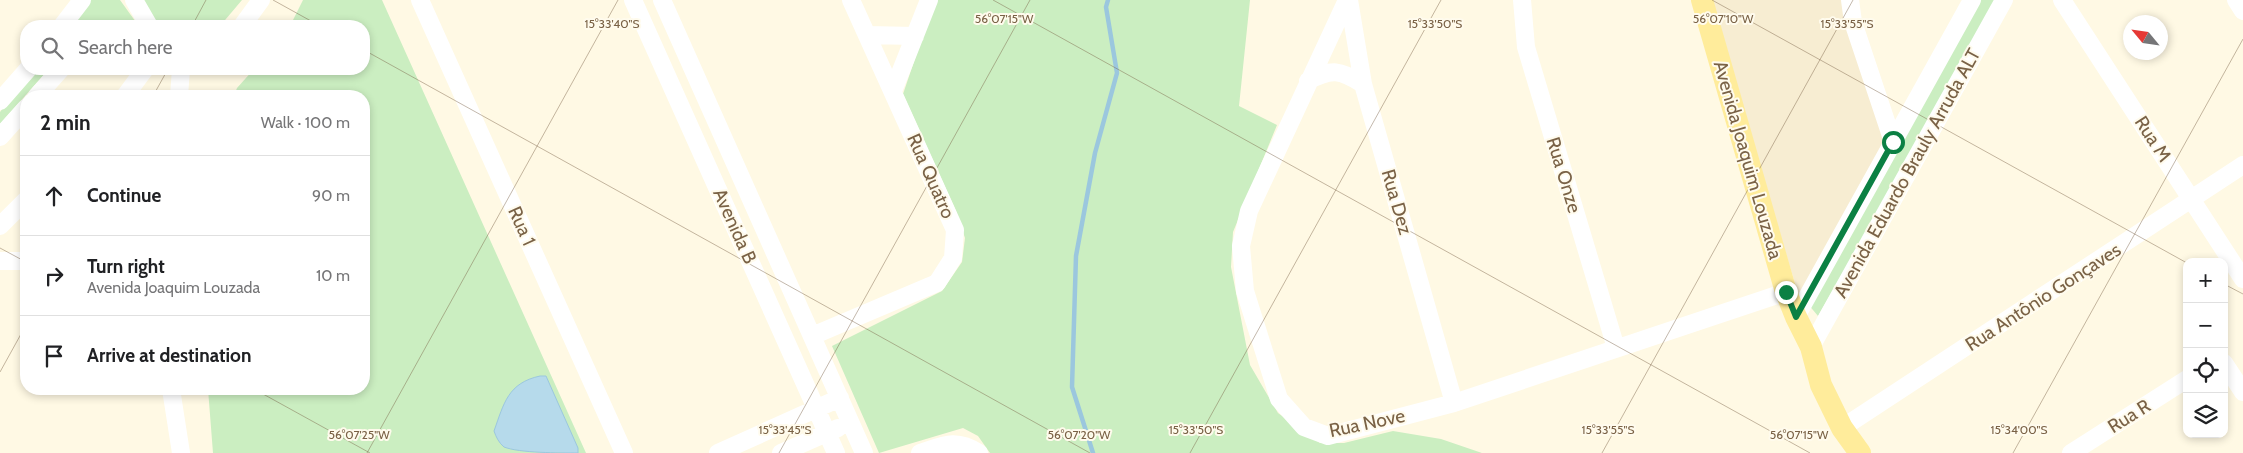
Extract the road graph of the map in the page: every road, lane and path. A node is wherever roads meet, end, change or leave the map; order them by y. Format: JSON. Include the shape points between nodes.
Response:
{"nodes":[{"id":1,"x":67,"y":0,"type":"edge"},
{"id":2,"x":82,"y":0,"type":"edge"},
{"id":3,"x":134,"y":0,"type":"edge"},
{"id":4,"x":261,"y":0,"type":"edge"},
{"id":5,"x":420,"y":0,"type":"edge"},
{"id":6,"x":633,"y":0,"type":"edge"},
{"id":7,"x":662,"y":0,"type":"edge"},
{"id":8,"x":851,"y":0,"type":"edge"},
{"id":9,"x":929,"y":0,"type":"edge"},
{"id":10,"x":1348,"y":0,"type":"edge"},
{"id":11,"x":1522,"y":0,"type":"edge"},
{"id":12,"x":1702,"y":0,"type":"edge"},
{"id":13,"x":1850,"y":0,"type":"edge"},
{"id":14,"x":1972,"y":0,"type":"edge"},
{"id":15,"x":2004,"y":0,"type":"edge"},
{"id":16,"x":2062,"y":0,"type":"edge"},
{"id":17,"x":2236,"y":0,"type":"edge"},
{"id":18,"x":2243,"y":11,"type":"edge"},
{"id":19,"x":63,"y":20,"type":"edge"},
{"id":20,"x":67,"y":20,"type":"edge"},
{"id":21,"x":146,"y":20,"type":"edge"},
{"id":22,"x":246,"y":20,"type":"edge"},
{"id":23,"x":867,"y":35,"type":"junction"},
{"id":24,"x":915,"y":36,"type":"junction"},
{"id":25,"x":23,"y":75,"type":"edge"},
{"id":26,"x":56,"y":75,"type":"edge"},
{"id":27,"x":141,"y":75,"type":"edge"},
{"id":28,"x":181,"y":75,"type":"edge"},
{"id":29,"x":1308,"y":82,"type":"junction"},
{"id":30,"x":1363,"y":84,"type":"junction"},
{"id":31,"x":42,"y":90,"type":"edge"},
{"id":32,"x":129,"y":90,"type":"edge"},
{"id":33,"x":179,"y":90,"type":"edge"},
{"id":34,"x":893,"y":91,"type":"junction"},
{"id":35,"x":1,"y":100,"type":"edge"},
{"id":36,"x":20,"y":115,"type":"edge"},
{"id":37,"x":0,"y":137,"type":"edge"},
{"id":38,"x":1893,"y":142,"type":"junction"},
{"id":39,"x":2243,"y":165,"type":"edge"},
{"id":40,"x":2192,"y":200,"type":"junction"},
{"id":41,"x":20,"y":206,"type":"edge"},
{"id":42,"x":0,"y":226,"type":"edge"},
{"id":43,"x":0,"y":261,"type":"edge"},
{"id":44,"x":20,"y":261,"type":"edge"},
{"id":45,"x":2243,"y":279,"type":"edge"},
{"id":46,"x":1786,"y":292,"type":"junction"},
{"id":47,"x":1796,"y":317,"type":"junction"},
{"id":48,"x":812,"y":336,"type":"junction"},
{"id":49,"x":1811,"y":347,"type":"junction"},
{"id":50,"x":1616,"y":348,"type":"junction"},
{"id":51,"x":2228,"y":369,"type":"edge"},
{"id":52,"x":2183,"y":382,"type":"edge"},
{"id":53,"x":2243,"y":392,"type":"edge"},
{"id":54,"x":172,"y":395,"type":"edge"},
{"id":55,"x":840,"y":398,"type":"junction"},
{"id":56,"x":1454,"y":403,"type":"junction"},
{"id":57,"x":816,"y":408,"type":"junction"},
{"id":58,"x":851,"y":422,"type":"junction"},
{"id":59,"x":1842,"y":428,"type":"junction"},
{"id":60,"x":827,"y":432,"type":"junction"},
{"id":61,"x":181,"y":453,"type":"edge"},
{"id":62,"x":624,"y":453,"type":"edge"},
{"id":63,"x":718,"y":453,"type":"edge"},
{"id":64,"x":781,"y":453,"type":"edge"},
{"id":65,"x":836,"y":453,"type":"edge"},
{"id":66,"x":864,"y":453,"type":"edge"},
{"id":67,"x":920,"y":453,"type":"edge"},
{"id":68,"x":979,"y":453,"type":"edge"},
{"id":69,"x":1860,"y":453,"type":"edge"},
{"id":70,"x":2071,"y":453,"type":"edge"}],
"edges":[{"from":1,"to":19,"type":"street"},
{"from":2,"to":20,"type":"street"},
{"from":3,"to":21,"type":"street"},
{"from":4,"to":22,"type":"street"},
{"from":5,"to":62,"type":"street","name":"Rua 1"},
{"from":6,"to":57,"type":"street","name":"Avenida B"},
{"from":7,"to":48,"type":"street","name":"Avenida B"},
{"from":8,"to":23,"type":"street","name":"Rua Quatro"},
{"from":9,"to":24,"type":"street"},
{"from":10,"to":29,"type":"street","name":"Rua Nove"},
{"from":10,"to":30,"type":"street","name":"Rua Dez"},
{"from":11,"to":50,"type":"street","name":"Rua Onze","via":[[1526,47]]},
{"from":12,"to":46,"type":"main road","name":"Avenida Joaquim Louzada"},
{"from":13,"to":38,"type":"street","via":[[1852,22]]},
{"from":14,"to":38,"type":"street","name":"Avenida Eduardo Brauly Arruda ALT"},
{"from":15,"to":49,"type":"street","name":"Avenida Eduardo Brauly Arruda ALT"},
{"from":16,"to":40,"type":"street","name":"Rua M"},
{"from":17,"to":18,"type":"street"},
{"from":23,"to":24,"type":"street"},
{"from":23,"to":34,"type":"street","name":"Rua Quatro"},
{"from":24,"to":34,"type":"street"},
{"from":25,"to":35,"type":"street"},
{"from":26,"to":31,"type":"street"},
{"from":27,"to":32,"type":"street"},
{"from":28,"to":33,"type":"street"},
{"from":29,"to":30,"type":"street","via":[[1323,73],[1337,71]]},
{"from":29,"to":56,"type":"street","name":"Rua Nove","via":[[1249,212],[1241,246],[1245,291],[1279,399],[1304,427],[1328,436]]},
{"from":30,"to":56,"type":"street","name":"Rua Dez"},
{"from":34,"to":48,"type":"street","name":"Rua Quatro","via":[[955,230],[953,258],[937,283]]},
{"from":36,"to":37,"type":"street"},
{"from":38,"to":47,"type":"street","name":"Avenida Eduardo Brauly Arruda ALT"},
{"from":39,"to":40,"type":"street","name":"Rua Antônio Gonçaves"},
{"from":40,"to":45,"type":"street","name":"Rua M"},
{"from":40,"to":59,"type":"street","name":"Rua Antônio Gonçaves"},
{"from":41,"to":42,"type":"street"},
{"from":43,"to":44,"type":"street"},
{"from":46,"to":47,"type":"main road","name":"Avenida Joaquim Louzada"},
{"from":46,"to":50,"type":"street","name":"Rua Nove"},
{"from":47,"to":49,"type":"main road","name":"Avenida Joaquim Louzada"},
{"from":48,"to":55,"type":"street","name":"Avenida B"},
{"from":49,"to":59,"type":"main road","name":"Avenida Joaquim Louzada","via":[[1821,385]]},
{"from":50,"to":56,"type":"street","name":"Rua Nove"},
{"from":51,"to":53,"type":"street"},
{"from":52,"to":70,"type":"street","name":"Rua R"},
{"from":54,"to":61,"type":"street"},
{"from":55,"to":57,"type":"street"},
{"from":55,"to":58,"type":"street","name":"Avenida B"},
{"from":57,"to":60,"type":"street","name":"Avenida B"},
{"from":57,"to":63,"type":"street"},
{"from":58,"to":60,"type":"street"},
{"from":58,"to":66,"type":"street","name":"Avenida B"},
{"from":59,"to":69,"type":"main road","name":"Avenida Joaquim Louzada"},
{"from":60,"to":64,"type":"street"},
{"from":60,"to":65,"type":"street","name":"Avenida B"},
{"from":67,"to":68,"type":"street","via":[[944,444],[965,444]]}]}
